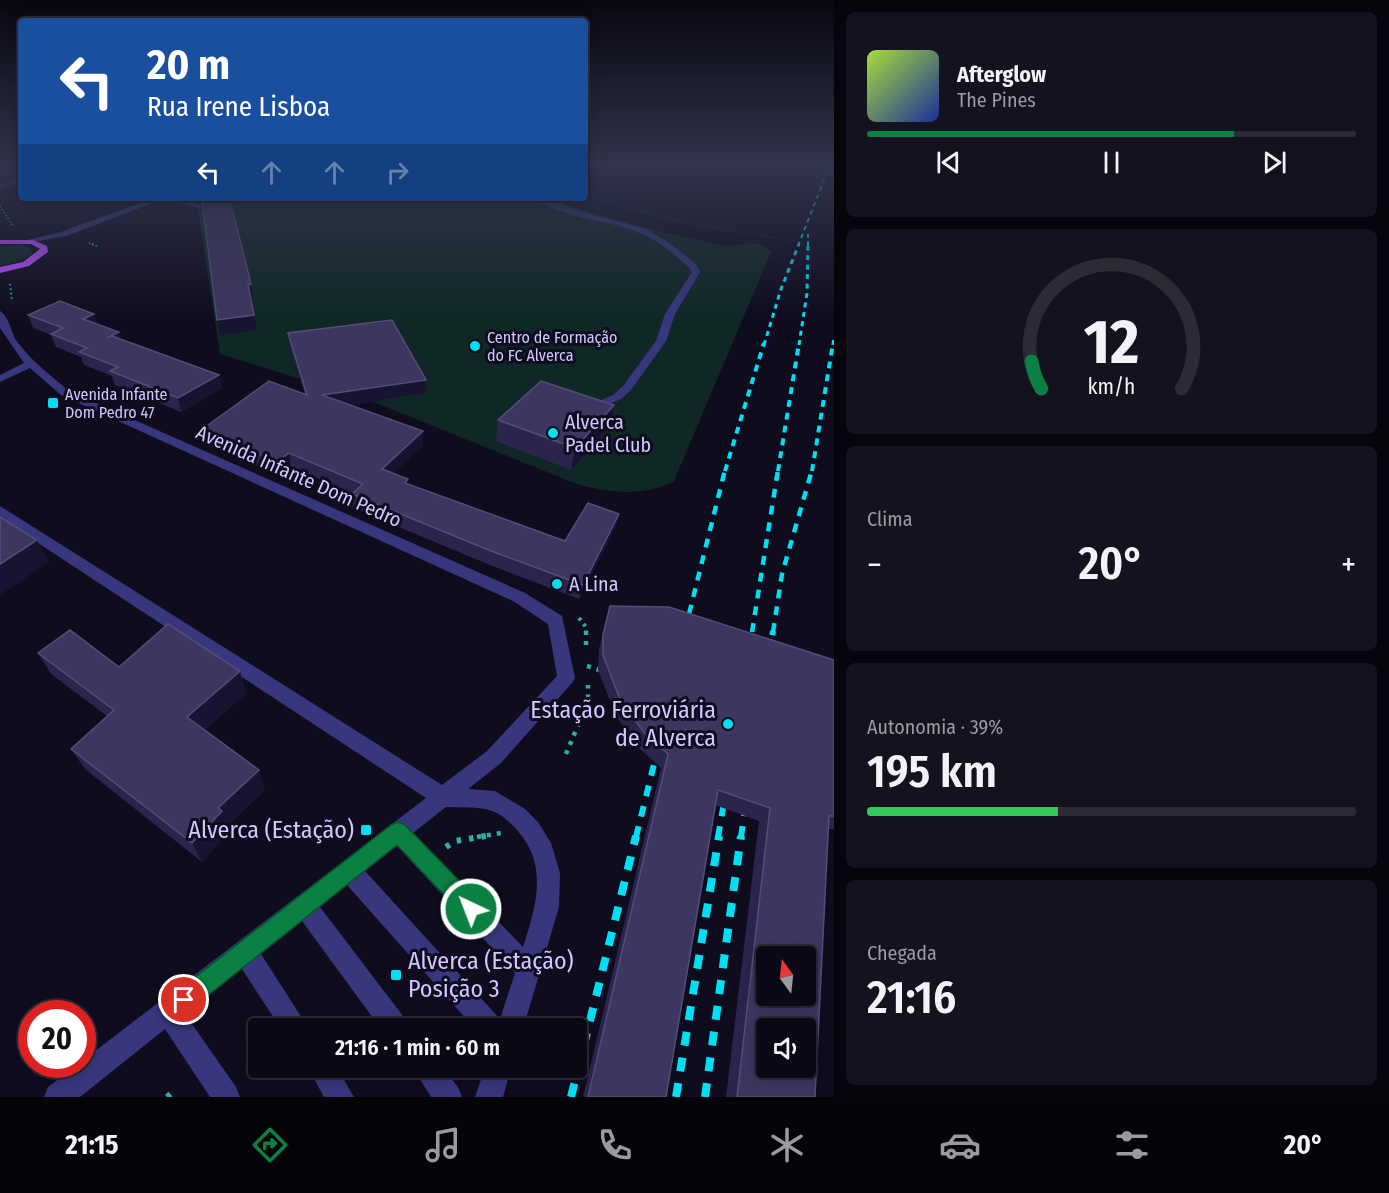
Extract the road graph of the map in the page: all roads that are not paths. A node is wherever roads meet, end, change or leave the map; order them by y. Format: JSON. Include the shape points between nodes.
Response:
{"nodes":[{"id":1,"x":106,"y":218,"type":"edge"},
{"id":2,"x":595,"y":218,"type":"edge"},
{"id":3,"x":0,"y":232,"type":"edge"},
{"id":4,"x":63,"y":234,"type":"junction"},
{"id":5,"x":25,"y":241,"type":"junction"},
{"id":6,"x":0,"y":242,"type":"edge"},
{"id":7,"x":44,"y":252,"type":"junction"},
{"id":8,"x":0,"y":270,"type":"edge"},
{"id":9,"x":0,"y":314,"type":"edge"},
{"id":10,"x":30,"y":364,"type":"junction"},
{"id":11,"x":0,"y":379,"type":"edge"},
{"id":12,"x":586,"y":409,"type":"edge"},
{"id":13,"x":0,"y":511,"type":"edge"},
{"id":14,"x":442,"y":797,"type":"junction"},
{"id":15,"x":398,"y":832,"type":"junction"},
{"id":16,"x":349,"y":870,"type":"junction"},
{"id":17,"x":304,"y":905,"type":"junction"},
{"id":18,"x":245,"y":952,"type":"junction"},
{"id":19,"x":528,"y":970,"type":"junction"},
{"id":20,"x":168,"y":1011,"type":"junction"},
{"id":21,"x":289,"y":1018,"type":"edge"},
{"id":22,"x":389,"y":1018,"type":"edge"},
{"id":23,"x":482,"y":1018,"type":"edge"},
{"id":24,"x":513,"y":1018,"type":"edge"},
{"id":25,"x":328,"y":1078,"type":"edge"},
{"id":26,"x":434,"y":1078,"type":"edge"},
{"id":27,"x":495,"y":1078,"type":"edge"},
{"id":28,"x":58,"y":1097,"type":"edge"},
{"id":29,"x":226,"y":1097,"type":"edge"},
{"id":30,"x":340,"y":1097,"type":"edge"},
{"id":31,"x":448,"y":1097,"type":"edge"},
{"id":32,"x":489,"y":1097,"type":"edge"}],
"edges":[{"from":1,"to":4,"type":"street"},
{"from":2,"to":12,"type":"street","via":[[644,231],[696,272],[670,314],[661,341],[627,388],[617,397]]},
{"from":3,"to":5,"type":"main road"},
{"from":4,"to":5,"type":"street"},
{"from":4,"to":7,"type":"street"},
{"from":5,"to":6,"type":"main road"},
{"from":5,"to":7,"type":"main road","via":[[40,245]]},
{"from":7,"to":8,"type":"main road","via":[[26,264]]},
{"from":9,"to":10,"type":"street","name":"Avenida Infante Dom Pedro","via":[[8,335]]},
{"from":10,"to":11,"type":"street"},
{"from":10,"to":14,"type":"street","name":"Avenida Infante Dom Pedro","via":[[65,393],[519,597],[556,621],[566,678],[494,757]]},
{"from":13,"to":14,"type":"street"},
{"from":14,"to":15,"type":"street"},
{"from":14,"to":19,"type":"street","via":[[495,801],[518,816],[543,851],[549,873],[547,907]]},
{"from":15,"to":16,"type":"street"},
{"from":15,"to":19,"type":"street"},
{"from":16,"to":17,"type":"street"},
{"from":16,"to":23,"type":"street"},
{"from":17,"to":18,"type":"street"},
{"from":17,"to":22,"type":"street"},
{"from":18,"to":20,"type":"street"},
{"from":18,"to":21,"type":"street"},
{"from":19,"to":24,"type":"street"},
{"from":20,"to":28,"type":"street"},
{"from":20,"to":29,"type":"street"},
{"from":25,"to":30,"type":"street"},
{"from":26,"to":31,"type":"street"},
{"from":27,"to":32,"type":"street"}]}
